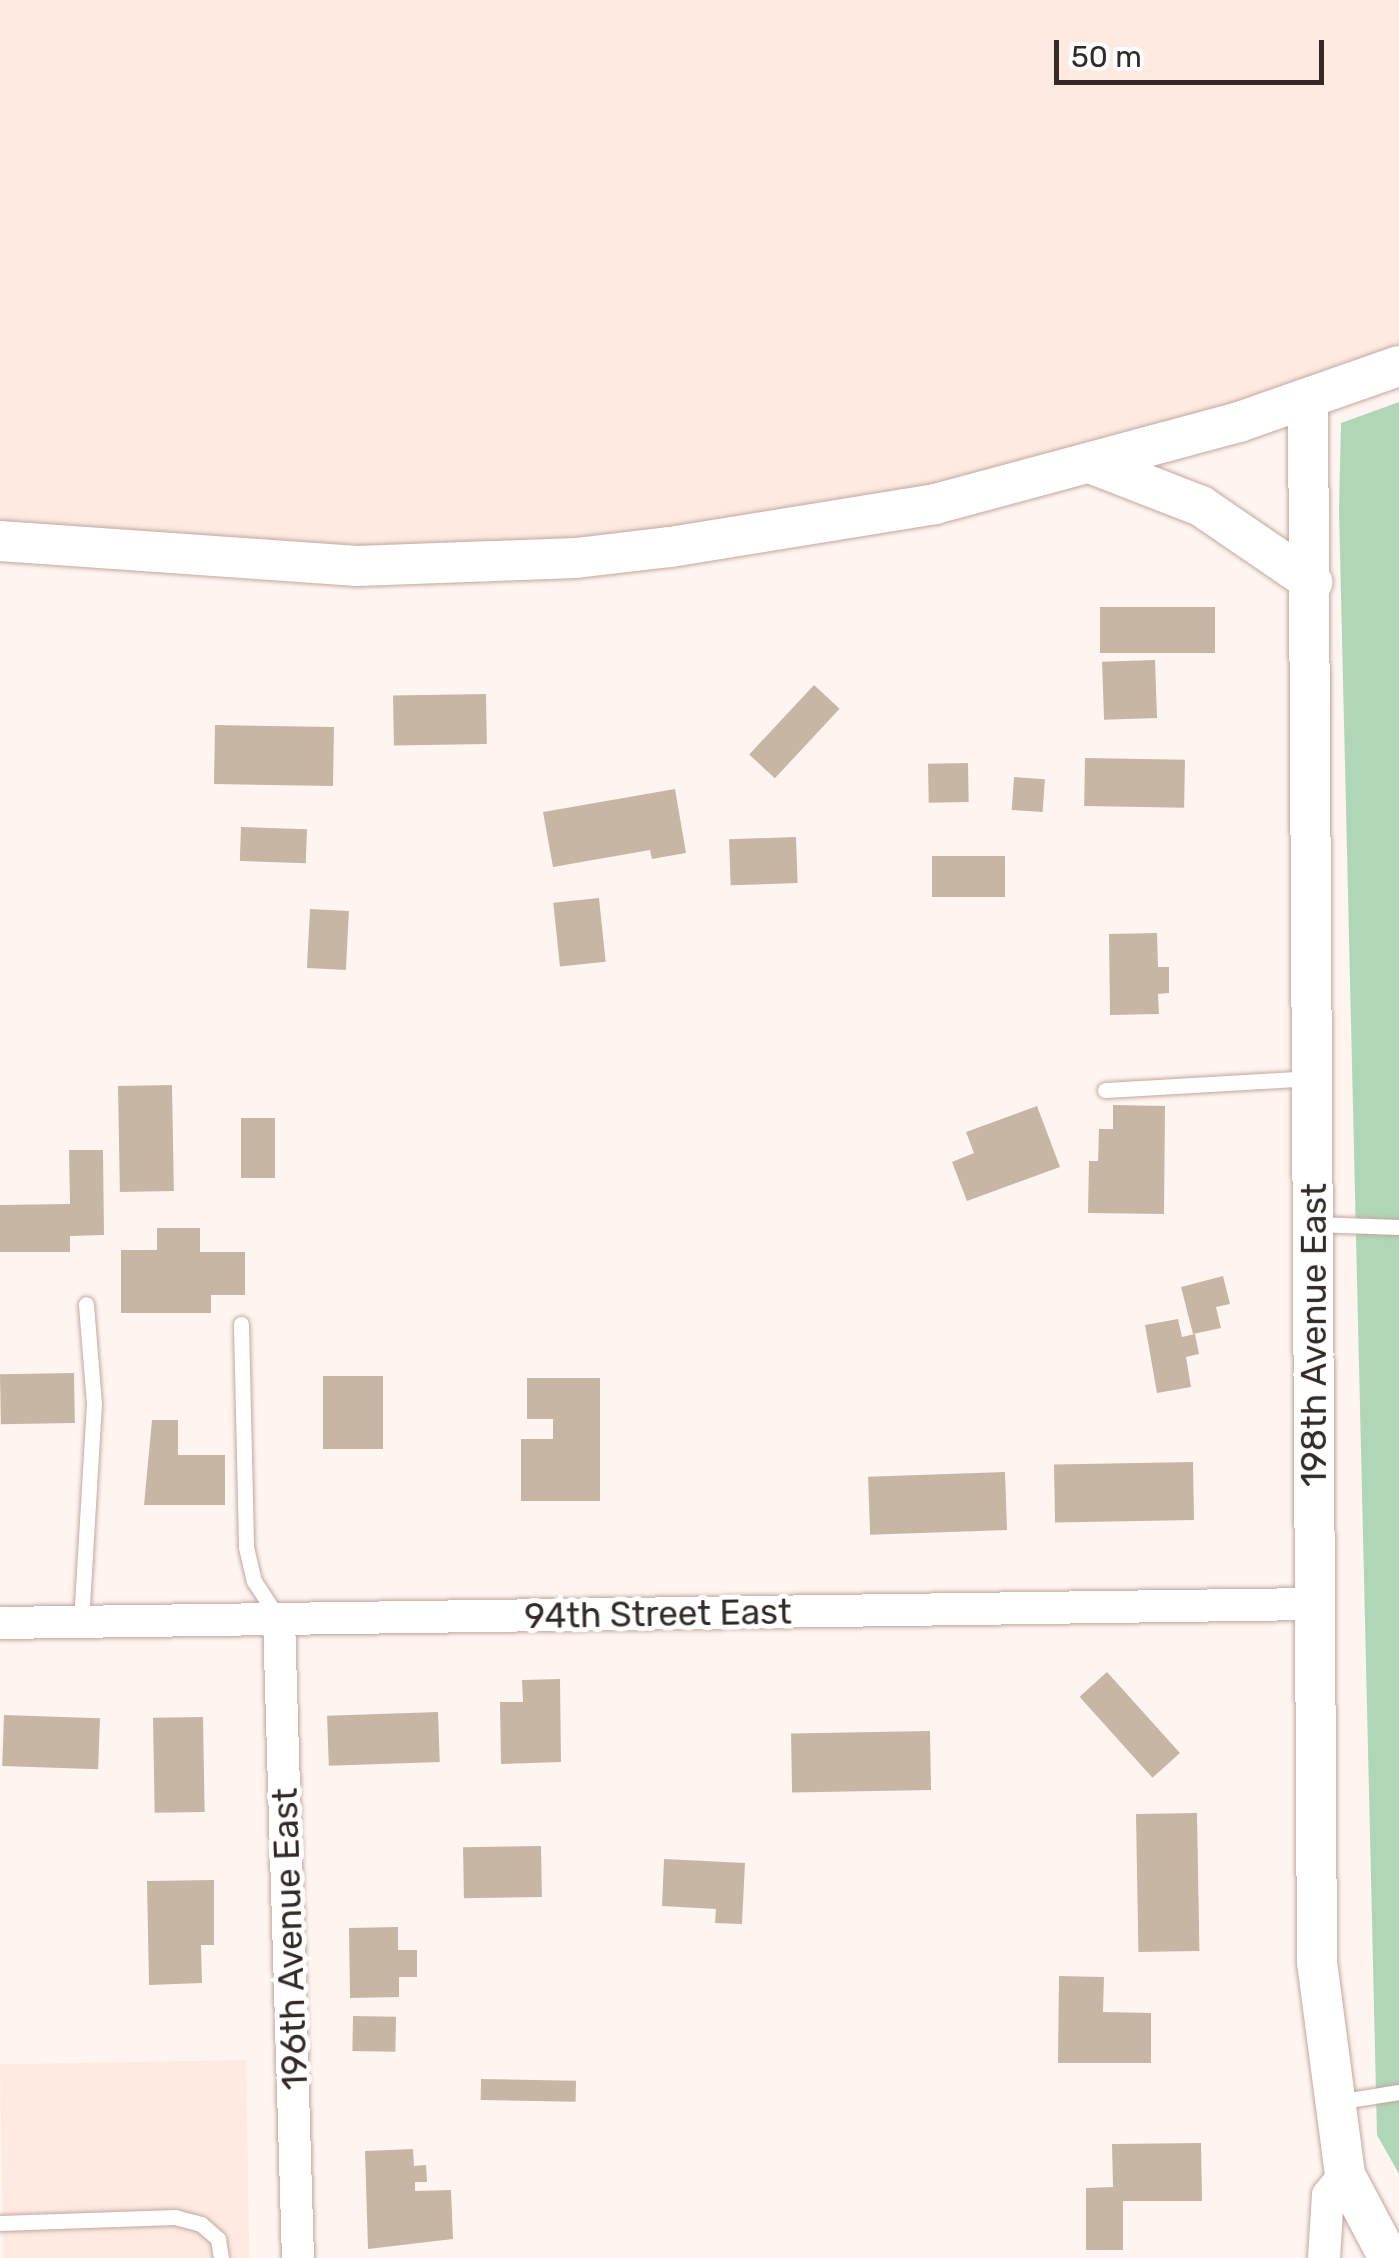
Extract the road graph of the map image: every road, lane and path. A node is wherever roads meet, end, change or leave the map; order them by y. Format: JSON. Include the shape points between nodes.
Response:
{"nodes":[{"id":1,"x":1399,"y":366,"type":"edge"},
{"id":2,"x":1308,"y":399,"type":"junction"},
{"id":3,"x":1090,"y":463,"type":"junction"},
{"id":4,"x":0,"y":541,"type":"edge"},
{"id":5,"x":1312,"y":582,"type":"junction"},
{"id":6,"x":1312,"y":1078,"type":"junction"},
{"id":7,"x":1105,"y":1090,"type":"dead end"},
{"id":8,"x":1313,"y":1224,"type":"junction"},
{"id":9,"x":1399,"y":1228,"type":"edge"},
{"id":10,"x":86,"y":1304,"type":"dead end"},
{"id":11,"x":241,"y":1324,"type":"dead end"},
{"id":12,"x":1317,"y":1604,"type":"junction"},
{"id":13,"x":279,"y":1619,"type":"junction"},
{"id":14,"x":81,"y":1622,"type":"junction"},
{"id":15,"x":0,"y":1623,"type":"edge"},
{"id":16,"x":1399,"y":2092,"type":"edge"},
{"id":17,"x":1334,"y":2103,"type":"junction"},
{"id":18,"x":1345,"y":2175,"type":"junction"},
{"id":19,"x":0,"y":2223,"type":"edge"},
{"id":20,"x":221,"y":2258,"type":"edge"},
{"id":21,"x":298,"y":2258,"type":"edge"},
{"id":22,"x":1324,"y":2258,"type":"edge"},
{"id":23,"x":1388,"y":2258,"type":"edge"}],
"edges":[{"from":1,"to":2,"type":"street"},
{"from":2,"to":3,"type":"street"},
{"from":2,"to":5,"type":"street","name":"198th Avenue East"},
{"from":3,"to":4,"type":"street","via":[[935,504],[576,558],[356,566]]},
{"from":3,"to":5,"type":"street","via":[[1202,506]]},
{"from":5,"to":6,"type":"street","name":"198th Avenue East"},
{"from":6,"to":7,"type":"lane"},
{"from":6,"to":8,"type":"street","name":"198th Avenue East"},
{"from":8,"to":9,"type":"lane"},
{"from":8,"to":12,"type":"street","name":"198th Avenue East"},
{"from":10,"to":14,"type":"lane","via":[[94,1404]]},
{"from":11,"to":13,"type":"lane","via":[[246,1547],[254,1581]]},
{"from":12,"to":13,"type":"street","name":"94th Street East"},
{"from":12,"to":17,"type":"street","name":"198th Avenue East","via":[[1316,1962]]},
{"from":13,"to":14,"type":"street","name":"94th Street East"},
{"from":13,"to":21,"type":"street","name":"196th Avenue East"},
{"from":14,"to":15,"type":"street","name":"94th Street East"},
{"from":16,"to":17,"type":"lane"},
{"from":17,"to":18,"type":"street","name":"198th Avenue East"},
{"from":18,"to":22,"type":"street","via":[[1328,2195]]},
{"from":18,"to":23,"type":"street","name":"198th Avenue East"},
{"from":19,"to":20,"type":"lane","via":[[175,2217],[209,2232]]}]}
